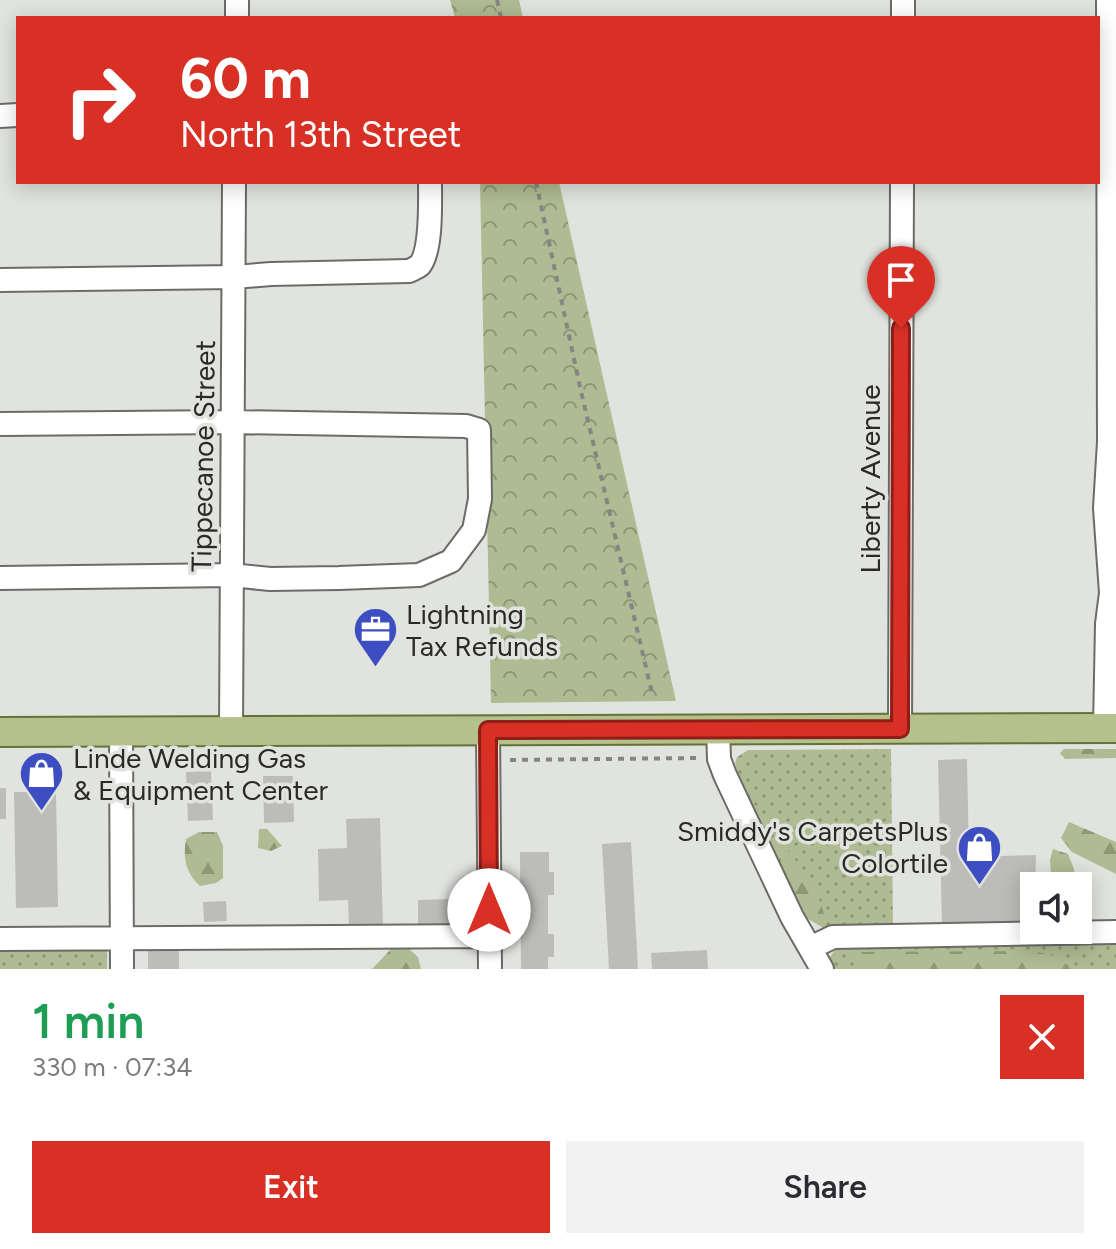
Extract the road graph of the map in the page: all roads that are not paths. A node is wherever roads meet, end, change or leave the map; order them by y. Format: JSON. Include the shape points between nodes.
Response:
{"nodes":[{"id":1,"x":1108,"y":0,"type":"edge"},
{"id":2,"x":1107,"y":114,"type":"edge"},
{"id":3,"x":234,"y":184,"type":"edge"},
{"id":4,"x":430,"y":184,"type":"edge"},
{"id":5,"x":902,"y":184,"type":"edge"},
{"id":6,"x":234,"y":277,"type":"junction"},
{"id":7,"x":0,"y":280,"type":"edge"},
{"id":8,"x":234,"y":422,"type":"junction"},
{"id":9,"x":0,"y":424,"type":"edge"},
{"id":10,"x":231,"y":575,"type":"junction"},
{"id":11,"x":0,"y":578,"type":"edge"},
{"id":12,"x":1111,"y":728,"type":"edge"},
{"id":13,"x":718,"y":729,"type":"junction"},
{"id":14,"x":900,"y":729,"type":"junction"},
{"id":15,"x":488,"y":730,"type":"junction"},
{"id":16,"x":231,"y":731,"type":"junction"},
{"id":17,"x":0,"y":732,"type":"edge"},
{"id":18,"x":121,"y":732,"type":"junction"},
{"id":19,"x":1116,"y":932,"type":"edge"},
{"id":20,"x":490,"y":936,"type":"junction"},
{"id":21,"x":122,"y":937,"type":"junction"},
{"id":22,"x":0,"y":939,"type":"edge"},
{"id":23,"x":810,"y":948,"type":"junction"},
{"id":24,"x":122,"y":969,"type":"edge"},
{"id":25,"x":490,"y":969,"type":"edge"},
{"id":26,"x":822,"y":969,"type":"edge"}],
"edges":[{"from":1,"to":2,"type":"street"},
{"from":2,"to":12,"type":"street","via":[[1105,508]]},
{"from":3,"to":6,"type":"street","name":"Tippecanoe Street"},
{"from":4,"to":6,"type":"street","via":[[425,251],[419,265],[409,271]]},
{"from":5,"to":14,"type":"street","name":"Liberty Avenue"},
{"from":6,"to":7,"type":"street"},
{"from":6,"to":8,"type":"street","name":"Tippecanoe Street"},
{"from":8,"to":9,"type":"street"},
{"from":8,"to":10,"type":"street","name":"Tippecanoe Street"},
{"from":8,"to":10,"type":"street","via":[[466,426],[479,430],[481,458],[474,530],[451,561],[419,575]]},
{"from":10,"to":11,"type":"street"},
{"from":10,"to":16,"type":"street","name":"Tippecanoe Street"},
{"from":12,"to":14,"type":"main road"},
{"from":13,"to":14,"type":"main road"},
{"from":13,"to":15,"type":"main road"},
{"from":13,"to":23,"type":"street","via":[[719,759]]},
{"from":15,"to":16,"type":"main road"},
{"from":15,"to":20,"type":"street"},
{"from":16,"to":18,"type":"main road"},
{"from":17,"to":18,"type":"main road"},
{"from":18,"to":21,"type":"street"},
{"from":19,"to":23,"type":"street","via":[[833,937]]},
{"from":20,"to":21,"type":"street"},
{"from":20,"to":25,"type":"street"},
{"from":21,"to":22,"type":"street"},
{"from":21,"to":24,"type":"street"},
{"from":23,"to":26,"type":"street"}]}
